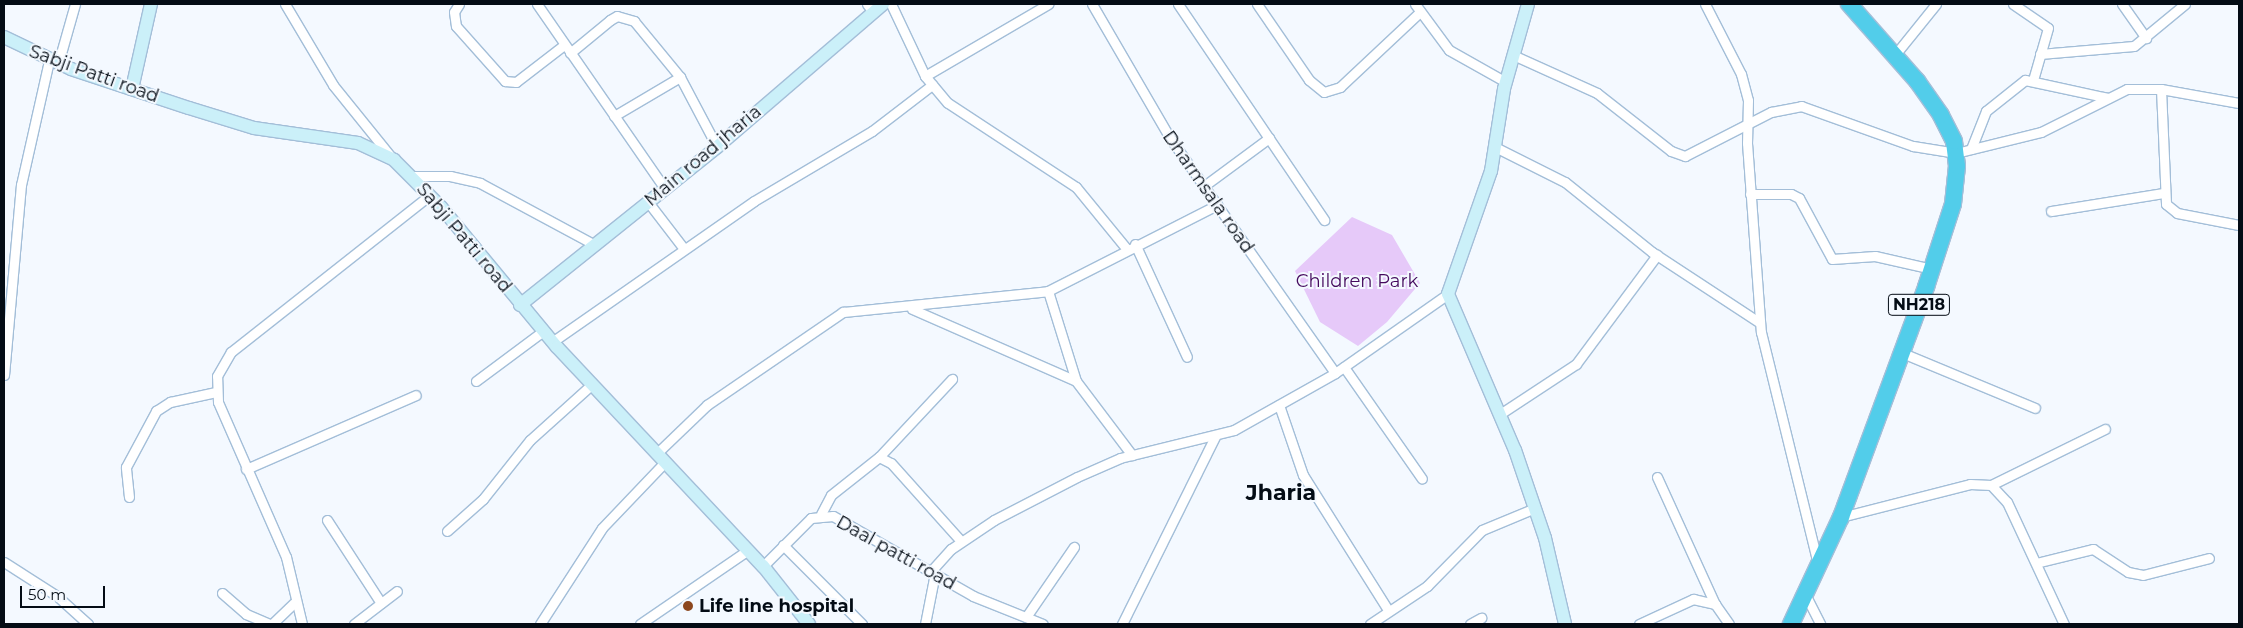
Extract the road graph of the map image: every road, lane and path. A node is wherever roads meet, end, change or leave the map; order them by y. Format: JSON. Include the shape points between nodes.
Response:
{"nodes":[{"id":1,"x":75,"y":4,"type":"edge"},
{"id":2,"x":151,"y":4,"type":"edge"},
{"id":3,"x":286,"y":4,"type":"edge"},
{"id":4,"x":459,"y":4,"type":"edge"},
{"id":5,"x":537,"y":4,"type":"edge"},
{"id":6,"x":883,"y":4,"type":"edge"},
{"id":7,"x":891,"y":4,"type":"edge"},
{"id":8,"x":1048,"y":4,"type":"edge"},
{"id":9,"x":1092,"y":4,"type":"edge"},
{"id":10,"x":1178,"y":4,"type":"edge"},
{"id":11,"x":1257,"y":4,"type":"edge"},
{"id":12,"x":1528,"y":4,"type":"edge"},
{"id":13,"x":1705,"y":4,"type":"edge"},
{"id":14,"x":1849,"y":4,"type":"edge"},
{"id":15,"x":2013,"y":4,"type":"edge"},
{"id":16,"x":2122,"y":4,"type":"edge"},
{"id":17,"x":2185,"y":4,"type":"edge"},
{"id":18,"x":1932,"y":5,"type":"edge"},
{"id":19,"x":870,"y":8,"type":"edge"},
{"id":20,"x":1417,"y":8,"type":"edge"},
{"id":21,"x":4,"y":37,"type":"edge"},
{"id":22,"x":2146,"y":38,"type":"junction"},
{"id":23,"x":564,"y":45,"type":"junction"},
{"id":24,"x":570,"y":53,"type":"junction"},
{"id":25,"x":2040,"y":54,"type":"junction"},
{"id":26,"x":1513,"y":55,"type":"junction"},
{"id":27,"x":1894,"y":56,"type":"junction"},
{"id":28,"x":53,"y":62,"type":"junction"},
{"id":29,"x":925,"y":76,"type":"junction"},
{"id":30,"x":680,"y":77,"type":"junction"},
{"id":31,"x":2033,"y":80,"type":"junction"},
{"id":32,"x":1506,"y":82,"type":"junction"},
{"id":33,"x":932,"y":85,"type":"junction"},
{"id":34,"x":132,"y":89,"type":"junction"},
{"id":35,"x":2161,"y":89,"type":"junction"},
{"id":36,"x":2108,"y":98,"type":"junction"},
{"id":37,"x":2239,"y":103,"type":"edge"},
{"id":38,"x":614,"y":116,"type":"junction"},
{"id":39,"x":1748,"y":126,"type":"junction"},
{"id":40,"x":1269,"y":138,"type":"junction"},
{"id":41,"x":1495,"y":147,"type":"junction"},
{"id":42,"x":717,"y":148,"type":"junction"},
{"id":43,"x":1963,"y":151,"type":"junction"},
{"id":44,"x":394,"y":160,"type":"junction"},
{"id":45,"x":412,"y":176,"type":"junction"},
{"id":46,"x":1204,"y":186,"type":"junction"},
{"id":47,"x":665,"y":189,"type":"junction"},
{"id":48,"x":2164,"y":193,"type":"junction"},
{"id":49,"x":1750,"y":194,"type":"junction"},
{"id":50,"x":430,"y":195,"type":"junction"},
{"id":51,"x":648,"y":202,"type":"junction"},
{"id":52,"x":1217,"y":205,"type":"junction"},
{"id":53,"x":2051,"y":211,"type":"dead end"},
{"id":54,"x":1324,"y":220,"type":"dead end"},
{"id":55,"x":2239,"y":225,"type":"edge"},
{"id":56,"x":1135,"y":244,"type":"junction"},
{"id":57,"x":595,"y":245,"type":"junction"},
{"id":58,"x":1126,"y":248,"type":"junction"},
{"id":59,"x":684,"y":249,"type":"junction"},
{"id":60,"x":1657,"y":255,"type":"junction"},
{"id":61,"x":1932,"y":270,"type":"junction"},
{"id":62,"x":1048,"y":291,"type":"junction"},
{"id":63,"x":1448,"y":294,"type":"junction"},
{"id":64,"x":520,"y":305,"type":"junction"},
{"id":65,"x":911,"y":309,"type":"junction"},
{"id":66,"x":1760,"y":323,"type":"junction"},
{"id":67,"x":543,"y":331,"type":"junction"},
{"id":68,"x":552,"y":342,"type":"junction"},
{"id":69,"x":1900,"y":352,"type":"junction"},
{"id":70,"x":1187,"y":357,"type":"dead end"},
{"id":71,"x":1344,"y":367,"type":"junction"},
{"id":72,"x":1335,"y":373,"type":"junction"},
{"id":73,"x":4,"y":375,"type":"edge"},
{"id":74,"x":952,"y":379,"type":"dead end"},
{"id":75,"x":476,"y":381,"type":"dead end"},
{"id":76,"x":1076,"y":381,"type":"junction"},
{"id":77,"x":592,"y":385,"type":"junction"},
{"id":78,"x":216,"y":392,"type":"junction"},
{"id":79,"x":416,"y":395,"type":"dead end"},
{"id":80,"x":1279,"y":405,"type":"junction"},
{"id":81,"x":2034,"y":408,"type":"dead end"},
{"id":82,"x":1500,"y":414,"type":"junction"},
{"id":83,"x":2105,"y":429,"type":"dead end"},
{"id":84,"x":1214,"y":437,"type":"junction"},
{"id":85,"x":1132,"y":455,"type":"junction"},
{"id":86,"x":879,"y":457,"type":"junction"},
{"id":87,"x":660,"y":458,"type":"junction"},
{"id":88,"x":246,"y":469,"type":"junction"},
{"id":89,"x":1658,"y":477,"type":"dead end"},
{"id":90,"x":1422,"y":479,"type":"dead end"},
{"id":91,"x":1991,"y":485,"type":"junction"},
{"id":92,"x":129,"y":497,"type":"dead end"},
{"id":93,"x":1535,"y":508,"type":"junction"},
{"id":94,"x":821,"y":514,"type":"junction"},
{"id":95,"x":1841,"y":517,"type":"junction"},
{"id":96,"x":328,"y":520,"type":"dead end"},
{"id":97,"x":447,"y":531,"type":"dead end"},
{"id":98,"x":961,"y":541,"type":"junction"},
{"id":99,"x":784,"y":545,"type":"junction"},
{"id":100,"x":1074,"y":547,"type":"dead end"},
{"id":101,"x":748,"y":550,"type":"junction"},
{"id":102,"x":2209,"y":558,"type":"dead end"},
{"id":103,"x":4,"y":562,"type":"edge"},
{"id":104,"x":2036,"y":563,"type":"junction"},
{"id":105,"x":763,"y":566,"type":"junction"},
{"id":106,"x":1818,"y":567,"type":"junction"},
{"id":107,"x":933,"y":572,"type":"junction"},
{"id":108,"x":397,"y":592,"type":"dead end"},
{"id":109,"x":222,"y":593,"type":"dead end"},
{"id":110,"x":1805,"y":594,"type":"junction"},
{"id":111,"x":294,"y":603,"type":"junction"},
{"id":112,"x":381,"y":603,"type":"junction"},
{"id":113,"x":1715,"y":604,"type":"junction"},
{"id":114,"x":1388,"y":610,"type":"junction"},
{"id":115,"x":1026,"y":617,"type":"junction"},
{"id":116,"x":1482,"y":618,"type":"dead end"},
{"id":117,"x":550,"y":620,"type":"edge"},
{"id":118,"x":88,"y":624,"type":"edge"},
{"id":119,"x":271,"y":624,"type":"edge"},
{"id":120,"x":302,"y":624,"type":"edge"},
{"id":121,"x":354,"y":624,"type":"edge"},
{"id":122,"x":540,"y":624,"type":"edge"},
{"id":123,"x":640,"y":624,"type":"edge"},
{"id":124,"x":809,"y":624,"type":"edge"},
{"id":125,"x":862,"y":624,"type":"edge"},
{"id":126,"x":925,"y":624,"type":"edge"},
{"id":127,"x":1044,"y":624,"type":"edge"},
{"id":128,"x":1122,"y":624,"type":"edge"},
{"id":129,"x":1370,"y":624,"type":"edge"},
{"id":130,"x":1470,"y":624,"type":"edge"},
{"id":131,"x":1565,"y":624,"type":"edge"},
{"id":132,"x":1639,"y":624,"type":"edge"},
{"id":133,"x":1729,"y":624,"type":"edge"},
{"id":134,"x":1791,"y":624,"type":"edge"},
{"id":135,"x":1820,"y":624,"type":"edge"},
{"id":136,"x":2064,"y":624,"type":"edge"}],
"edges":[{"from":1,"to":28,"type":"street"},
{"from":2,"to":34,"type":"main road"},
{"from":3,"to":44,"type":"street","via":[[333,85]]},
{"from":4,"to":23,"type":"street","via":[[454,12],[456,26],[505,81],[516,82]]},
{"from":5,"to":23,"type":"street"},
{"from":6,"to":19,"type":"main road","name":"Main road jharia"},
{"from":7,"to":29,"type":"street"},
{"from":8,"to":29,"type":"street"},
{"from":9,"to":46,"type":"street","name":"Dharmsala road","via":[[1170,138]]},
{"from":10,"to":40,"type":"street"},
{"from":11,"to":20,"type":"street","via":[[1309,80],[1324,92],[1340,87]]},
{"from":12,"to":26,"type":"main road"},
{"from":13,"to":39,"type":"street","via":[[1742,74],[1748,100]]},
{"from":14,"to":27,"type":"highway","number":"NH218"},
{"from":15,"to":25,"type":"street","via":[[2046,24]]},
{"from":16,"to":22,"type":"street"},
{"from":17,"to":22,"type":"street"},
{"from":18,"to":27,"type":"street"},
{"from":19,"to":42,"type":"main road","name":"Main road jharia"},
{"from":20,"to":32,"type":"street","via":[[1449,50]]},
{"from":21,"to":28,"type":"main road","name":"Sabji Patti road"},
{"from":22,"to":25,"type":"street","via":[[2121,49]]},
{"from":23,"to":24,"type":"street"},
{"from":24,"to":30,"type":"street","via":[[610,20],[628,17]]},
{"from":24,"to":38,"type":"street"},
{"from":25,"to":31,"type":"street"},
{"from":26,"to":32,"type":"main road"},
{"from":26,"to":39,"type":"street","via":[[1596,93],[1677,154],[1692,153]]},
{"from":27,"to":43,"type":"highway","number":"NH218","via":[[1941,115]]},
{"from":28,"to":34,"type":"main road","name":"Sabji Patti road"},
{"from":28,"to":73,"type":"street","via":[[21,185]]},
{"from":29,"to":33,"type":"street"},
{"from":30,"to":38,"type":"street"},
{"from":30,"to":42,"type":"street"},
{"from":31,"to":36,"type":"street"},
{"from":31,"to":43,"type":"street","via":[[2017,83],[1997,99]]},
{"from":32,"to":41,"type":"main road"},
{"from":33,"to":58,"type":"street","via":[[969,118],[1076,187]]},
{"from":33,"to":59,"type":"street","via":[[872,131],[780,184]]},
{"from":34,"to":44,"type":"main road","name":"Sabji Patti road","via":[[254,128],[358,143]]},
{"from":35,"to":36,"type":"street","via":[[2127,89]]},
{"from":35,"to":37,"type":"street"},
{"from":35,"to":48,"type":"street"},
{"from":36,"to":43,"type":"street","via":[[2042,132]]},
{"from":38,"to":47,"type":"street"},
{"from":39,"to":43,"type":"street","via":[[1771,112],[1809,106],[1878,136]]},
{"from":39,"to":49,"type":"street"},
{"from":40,"to":46,"type":"street"},
{"from":40,"to":54,"type":"street"},
{"from":41,"to":60,"type":"street","via":[[1565,182]]},
{"from":41,"to":63,"type":"main road"},
{"from":42,"to":47,"type":"main road","name":"Main road jharia"},
{"from":43,"to":61,"type":"highway","number":"NH218","via":[[1953,204]]},
{"from":44,"to":45,"type":"main road","name":"Sabji Patti road"},
{"from":45,"to":50,"type":"main road","name":"Sabji Patti road"},
{"from":45,"to":57,"type":"street","via":[[450,176],[480,183]]},
{"from":46,"to":52,"type":"street","name":"Dharmsala road"},
{"from":47,"to":51,"type":"main road","name":"Main road jharia"},
{"from":48,"to":53,"type":"street"},
{"from":48,"to":55,"type":"street","via":[[2166,204],[2177,212]]},
{"from":49,"to":61,"type":"street","via":[[1791,194],[1799,198],[1832,259],[1875,256]]},
{"from":49,"to":66,"type":"street"},
{"from":50,"to":64,"type":"main road","name":"Sabji Patti road"},
{"from":50,"to":78,"type":"street","via":[[231,352],[217,376]]},
{"from":51,"to":57,"type":"main road","name":"Main road jharia"},
{"from":51,"to":59,"type":"street"},
{"from":52,"to":56,"type":"street"},
{"from":52,"to":72,"type":"street","name":"Dharmsala road"},
{"from":56,"to":58,"type":"street"},
{"from":56,"to":70,"type":"street"},
{"from":57,"to":64,"type":"main road","name":"Main road jharia"},
{"from":58,"to":62,"type":"street"},
{"from":59,"to":68,"type":"street"},
{"from":60,"to":66,"type":"street"},
{"from":60,"to":82,"type":"street","via":[[1576,364]]},
{"from":61,"to":69,"type":"highway","number":"NH218"},
{"from":62,"to":65,"type":"street"},
{"from":62,"to":76,"type":"street"},
{"from":63,"to":71,"type":"street"},
{"from":63,"to":82,"type":"main road"},
{"from":64,"to":67,"type":"main road","name":"Sabji Patti road"},
{"from":65,"to":76,"type":"street"},
{"from":65,"to":87,"type":"street","via":[[856,310],[827,320],[707,405]]},
{"from":66,"to":106,"type":"street"},
{"from":67,"to":68,"type":"main road","name":"Sabji Patti road"},
{"from":67,"to":75,"type":"street"},
{"from":68,"to":77,"type":"main road","name":"Sabji Patti road"},
{"from":69,"to":81,"type":"street"},
{"from":69,"to":95,"type":"highway","number":"NH218"},
{"from":71,"to":72,"type":"street"},
{"from":71,"to":90,"type":"street"},
{"from":72,"to":80,"type":"street"},
{"from":74,"to":86,"type":"street"},
{"from":76,"to":85,"type":"street"},
{"from":77,"to":87,"type":"main road","name":"Sabji Patti road"},
{"from":77,"to":97,"type":"street","via":[[530,440],[483,499]]},
{"from":78,"to":88,"type":"street"},
{"from":78,"to":92,"type":"street","via":[[170,402],[156,411],[126,467]]},
{"from":79,"to":88,"type":"street"},
{"from":80,"to":84,"type":"street"},
{"from":80,"to":114,"type":"street","via":[[1303,475]]},
{"from":82,"to":93,"type":"main road"},
{"from":83,"to":91,"type":"street"},
{"from":84,"to":85,"type":"street"},
{"from":84,"to":128,"type":"street"},
{"from":85,"to":98,"type":"street","via":[[1042,494]]},
{"from":86,"to":94,"type":"street","via":[[831,495]]},
{"from":86,"to":98,"type":"street","via":[[891,463]]},
{"from":87,"to":101,"type":"main road","name":"Sabji Patti road"},
{"from":87,"to":117,"type":"street","via":[[602,528]]},
{"from":88,"to":111,"type":"street","via":[[286,557]]},
{"from":89,"to":113,"type":"street"},
{"from":91,"to":95,"type":"street","via":[[1970,484]]},
{"from":91,"to":104,"type":"street","via":[[2007,502]]},
{"from":93,"to":114,"type":"street","via":[[1482,530],[1427,586]]},
{"from":93,"to":131,"type":"main road"},
{"from":94,"to":99,"type":"street","name":"Daal patti road"},
{"from":94,"to":107,"type":"street","name":"Daal patti road","via":[[845,521]]},
{"from":95,"to":106,"type":"highway","number":"NH218"},
{"from":96,"to":112,"type":"street"},
{"from":98,"to":107,"type":"street"},
{"from":99,"to":105,"type":"street","name":"Daal patti road"},
{"from":99,"to":125,"type":"street"},
{"from":100,"to":115,"type":"street"},
{"from":101,"to":105,"type":"main road","name":"Sabji Patti road"},
{"from":101,"to":123,"type":"street"},
{"from":102,"to":104,"type":"street","via":[[2143,575],[2128,572],[2094,549]]},
{"from":103,"to":118,"type":"street","via":[[57,596]]},
{"from":104,"to":136,"type":"street"},
{"from":105,"to":124,"type":"main road","name":"Sabji Patti road"},
{"from":106,"to":110,"type":"highway","number":"NH218"},
{"from":107,"to":115,"type":"street","name":"Daal patti road"},
{"from":107,"to":126,"type":"street"},
{"from":108,"to":112,"type":"street"},
{"from":109,"to":119,"type":"street","via":[[246,614]]},
{"from":110,"to":134,"type":"highway","number":"NH218"},
{"from":110,"to":135,"type":"street"},
{"from":111,"to":119,"type":"street"},
{"from":111,"to":120,"type":"street"},
{"from":112,"to":121,"type":"street"},
{"from":113,"to":132,"type":"street","via":[[1686,600]]},
{"from":113,"to":133,"type":"street"},
{"from":114,"to":129,"type":"street"},
{"from":115,"to":127,"type":"street","name":"Daal patti road"},
{"from":116,"to":130,"type":"street"},
{"from":117,"to":122,"type":"street"}]}
